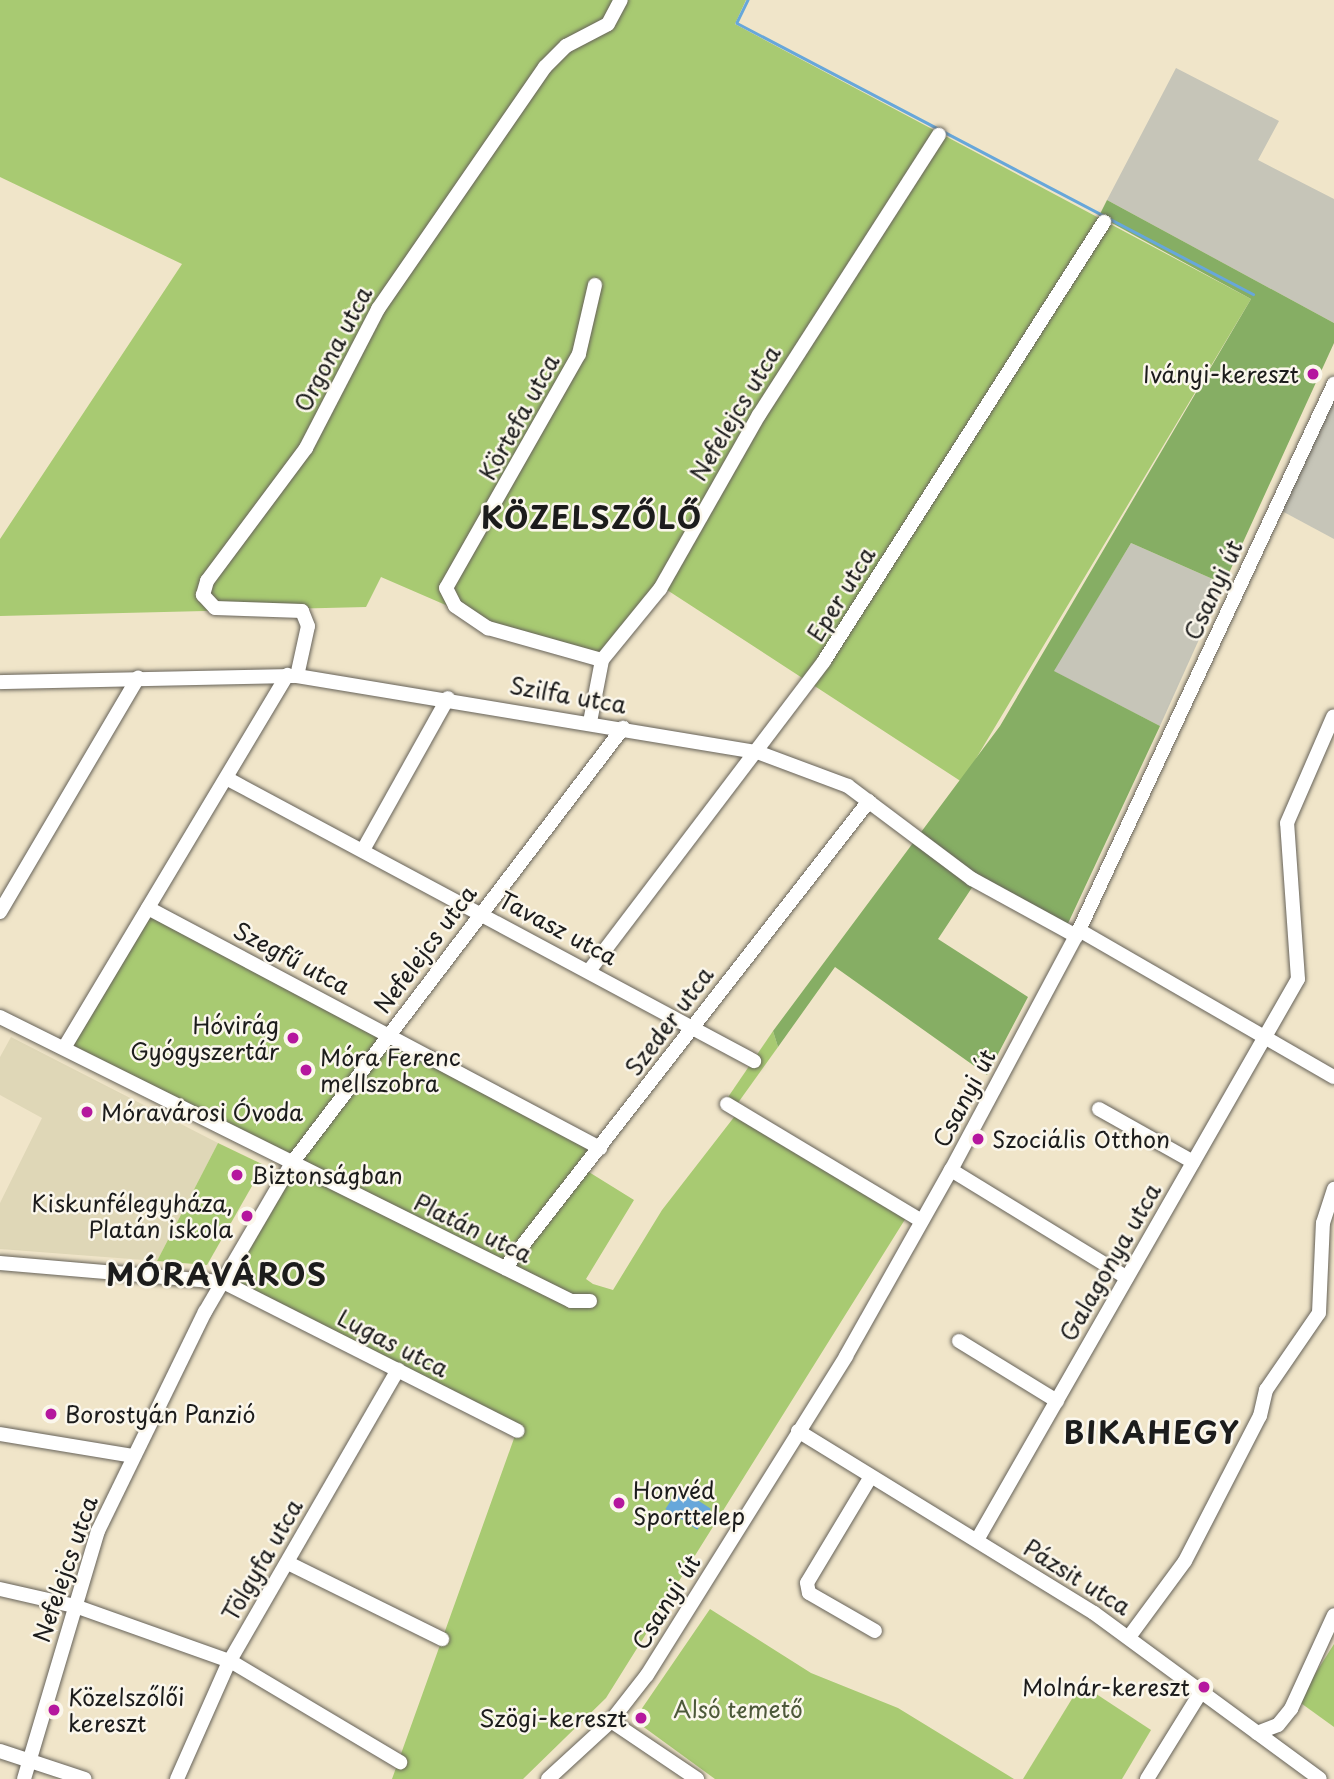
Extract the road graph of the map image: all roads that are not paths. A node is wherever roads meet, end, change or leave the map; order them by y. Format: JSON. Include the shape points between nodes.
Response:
{"nodes":[{"id":1,"x":621,"y":0,"type":"edge"},
{"id":2,"x":939,"y":135,"type":"dead end"},
{"id":3,"x":1104,"y":222,"type":"dead end"},
{"id":4,"x":595,"y":285,"type":"dead end"},
{"id":5,"x":1334,"y":384,"type":"edge"},
{"id":6,"x":602,"y":660,"type":"junction"},
{"id":7,"x":292,"y":676,"type":"junction"},
{"id":8,"x":138,"y":678,"type":"junction"},
{"id":9,"x":0,"y":682,"type":"edge"},
{"id":10,"x":449,"y":698,"type":"junction"},
{"id":11,"x":1333,"y":717,"type":"edge"},
{"id":12,"x":590,"y":722,"type":"junction"},
{"id":13,"x":623,"y":727,"type":"junction"},
{"id":14,"x":757,"y":752,"type":"junction"},
{"id":15,"x":228,"y":779,"type":"junction"},
{"id":16,"x":869,"y":801,"type":"junction"},
{"id":17,"x":363,"y":850,"type":"junction"},
{"id":18,"x":148,"y":908,"type":"junction"},
{"id":19,"x":0,"y":912,"type":"edge"},
{"id":20,"x":481,"y":913,"type":"junction"},
{"id":21,"x":1077,"y":933,"type":"junction"},
{"id":22,"x":589,"y":971,"type":"junction"},
{"id":23,"x":0,"y":1017,"type":"edge"},
{"id":24,"x":695,"y":1026,"type":"junction"},
{"id":25,"x":388,"y":1035,"type":"junction"},
{"id":26,"x":1265,"y":1038,"type":"junction"},
{"id":27,"x":64,"y":1048,"type":"junction"},
{"id":28,"x":754,"y":1061,"type":"dead end"},
{"id":29,"x":1334,"y":1077,"type":"edge"},
{"id":30,"x":727,"y":1104,"type":"dead end"},
{"id":31,"x":1099,"y":1108,"type":"dead end"},
{"id":32,"x":600,"y":1149,"type":"junction"},
{"id":33,"x":1193,"y":1162,"type":"junction"},
{"id":34,"x":292,"y":1163,"type":"junction"},
{"id":35,"x":951,"y":1170,"type":"junction"},
{"id":36,"x":1334,"y":1189,"type":"edge"},
{"id":37,"x":922,"y":1221,"type":"junction"},
{"id":38,"x":0,"y":1263,"type":"edge"},
{"id":39,"x":505,"y":1269,"type":"junction"},
{"id":40,"x":1127,"y":1278,"type":"junction"},
{"id":41,"x":223,"y":1282,"type":"junction"},
{"id":42,"x":590,"y":1301,"type":"dead end"},
{"id":43,"x":959,"y":1341,"type":"dead end"},
{"id":44,"x":398,"y":1370,"type":"junction"},
{"id":45,"x":1056,"y":1401,"type":"junction"},
{"id":46,"x":518,"y":1431,"type":"dead end"},
{"id":47,"x":798,"y":1431,"type":"junction"},
{"id":48,"x":0,"y":1434,"type":"edge"},
{"id":49,"x":133,"y":1456,"type":"junction"},
{"id":50,"x":870,"y":1478,"type":"junction"},
{"id":51,"x":977,"y":1541,"type":"junction"},
{"id":52,"x":288,"y":1563,"type":"junction"},
{"id":53,"x":0,"y":1589,"type":"edge"},
{"id":54,"x":75,"y":1606,"type":"junction"},
{"id":55,"x":1334,"y":1615,"type":"edge"},
{"id":56,"x":875,"y":1631,"type":"dead end"},
{"id":57,"x":1129,"y":1637,"type":"junction"},
{"id":58,"x":442,"y":1639,"type":"dead end"},
{"id":59,"x":230,"y":1661,"type":"junction"},
{"id":60,"x":1201,"y":1692,"type":"junction"},
{"id":61,"x":611,"y":1721,"type":"junction"},
{"id":62,"x":1257,"y":1733,"type":"junction"},
{"id":63,"x":0,"y":1751,"type":"edge"},
{"id":64,"x":30,"y":1760,"type":"junction"},
{"id":65,"x":400,"y":1762,"type":"dead end"},
{"id":66,"x":24,"y":1779,"type":"edge"},
{"id":67,"x":85,"y":1779,"type":"edge"},
{"id":68,"x":177,"y":1779,"type":"edge"},
{"id":69,"x":548,"y":1779,"type":"edge"},
{"id":70,"x":697,"y":1779,"type":"edge"},
{"id":71,"x":1147,"y":1779,"type":"edge"},
{"id":72,"x":1320,"y":1779,"type":"edge"}],
"edges":[{"from":1,"to":7,"type":"street","name":"Orgona utca","via":[[608,24],[566,46],[545,67],[378,309],[306,448],[207,581],[203,595],[215,608],[302,611],[308,625]]},
{"from":2,"to":6,"type":"street","name":"Nefelejcs utca","via":[[758,415],[660,589]]},
{"from":3,"to":14,"type":"street","name":"Eper utca","via":[[824,662]]},
{"from":4,"to":6,"type":"street","name":"Körtefa utca","via":[[579,354],[446,588],[455,606],[488,628]]},
{"from":5,"to":21,"type":"street","name":"Csanyi út"},
{"from":6,"to":12,"type":"street","name":"Nefelejcs utca"},
{"from":7,"to":8,"type":"street","name":"Szilfa utca"},
{"from":7,"to":10,"type":"street","name":"Szilfa utca"},
{"from":7,"to":15,"type":"street","name":"Orgona utca"},
{"from":8,"to":9,"type":"street","name":"Szilfa utca"},
{"from":8,"to":19,"type":"street"},
{"from":10,"to":12,"type":"street","name":"Szilfa utca"},
{"from":10,"to":17,"type":"street"},
{"from":11,"to":26,"type":"street","name":"Galagonya utca","via":[[1287,823],[1299,972]]},
{"from":12,"to":13,"type":"street","name":"Szilfa utca"},
{"from":13,"to":14,"type":"street","name":"Szilfa utca"},
{"from":13,"to":20,"type":"street","name":"Nefelejcs utca"},
{"from":14,"to":16,"type":"street","name":"Szilfa utca","via":[[814,771]]},
{"from":14,"to":22,"type":"street","name":"Eper utca"},
{"from":15,"to":17,"type":"street","name":"Tavasz utca"},
{"from":15,"to":18,"type":"street","name":"Orgona utca"},
{"from":16,"to":21,"type":"street","name":"Szilfa utca","via":[[972,879]]},
{"from":16,"to":24,"type":"street","name":"Szeder utca"},
{"from":17,"to":20,"type":"street","name":"Tavasz utca"},
{"from":18,"to":25,"type":"street","name":"Szegfű utca"},
{"from":18,"to":27,"type":"street","name":"Orgona utca"},
{"from":20,"to":22,"type":"street","name":"Tavasz utca"},
{"from":20,"to":25,"type":"street","name":"Nefelejcs utca"},
{"from":21,"to":26,"type":"street","name":"Szilfa utca"},
{"from":21,"to":35,"type":"street","name":"Csanyi út"},
{"from":22,"to":24,"type":"street","name":"Tavasz utca"},
{"from":23,"to":27,"type":"street","name":"Platán utca"},
{"from":24,"to":28,"type":"street","name":"Tavasz utca"},
{"from":24,"to":32,"type":"street","name":"Szeder utca"},
{"from":25,"to":32,"type":"street","name":"Szegfű utca"},
{"from":25,"to":34,"type":"street","name":"Nefelejcs utca"},
{"from":26,"to":29,"type":"street","name":"Szilfa utca"},
{"from":26,"to":33,"type":"street","name":"Galagonya utca"},
{"from":27,"to":34,"type":"street","name":"Platán utca"},
{"from":30,"to":37,"type":"street"},
{"from":31,"to":33,"type":"street"},
{"from":32,"to":39,"type":"street","name":"Szeder utca"},
{"from":33,"to":40,"type":"street","name":"Galagonya utca"},
{"from":34,"to":39,"type":"street","name":"Platán utca"},
{"from":34,"to":41,"type":"street","name":"Nefelejcs utca"},
{"from":35,"to":37,"type":"street","name":"Csanyi út"},
{"from":35,"to":40,"type":"street"},
{"from":36,"to":57,"type":"street","via":[[1323,1223],[1319,1313],[1266,1390],[1261,1416],[1185,1561]]},
{"from":37,"to":47,"type":"street","name":"Csanyi út"},
{"from":38,"to":41,"type":"street","name":"Lugas utca"},
{"from":39,"to":42,"type":"street","name":"Platán utca","via":[[571,1301]]},
{"from":40,"to":45,"type":"street","name":"Galagonya utca"},
{"from":41,"to":44,"type":"street","name":"Lugas utca"},
{"from":41,"to":49,"type":"street","name":"Nefelejcs utca"},
{"from":43,"to":45,"type":"street"},
{"from":44,"to":46,"type":"street","name":"Lugas utca"},
{"from":44,"to":52,"type":"street","name":"Tölgyfa utca"},
{"from":45,"to":51,"type":"street","name":"Galagonya utca"},
{"from":47,"to":50,"type":"street","name":"Pázsit utca"},
{"from":47,"to":61,"type":"street","name":"Csanyi út","via":[[647,1675]]},
{"from":48,"to":49,"type":"street"},
{"from":49,"to":54,"type":"street","name":"Nefelejcs utca","via":[[97,1531]]},
{"from":50,"to":51,"type":"street","name":"Pázsit utca"},
{"from":50,"to":56,"type":"street","via":[[807,1583],[809,1592]]},
{"from":51,"to":57,"type":"street","name":"Pázsit utca"},
{"from":52,"to":58,"type":"street"},
{"from":52,"to":59,"type":"street","name":"Tölgyfa utca"},
{"from":53,"to":54,"type":"street"},
{"from":54,"to":59,"type":"street"},
{"from":54,"to":64,"type":"street","name":"Nefelejcs utca"},
{"from":55,"to":62,"type":"street","via":[[1291,1709],[1278,1725]]},
{"from":57,"to":60,"type":"street","name":"Pázsit utca"},
{"from":59,"to":65,"type":"street"},
{"from":59,"to":68,"type":"street","name":"Tölgyfa utca"},
{"from":60,"to":62,"type":"street","name":"Pázsit utca"},
{"from":60,"to":71,"type":"street"},
{"from":61,"to":69,"type":"street","name":"Csanyi út"},
{"from":61,"to":70,"type":"street"},
{"from":62,"to":72,"type":"street","name":"Pázsit utca"},
{"from":63,"to":64,"type":"street"},
{"from":64,"to":66,"type":"street","name":"Nefelejcs utca"},
{"from":64,"to":67,"type":"street"}]}
